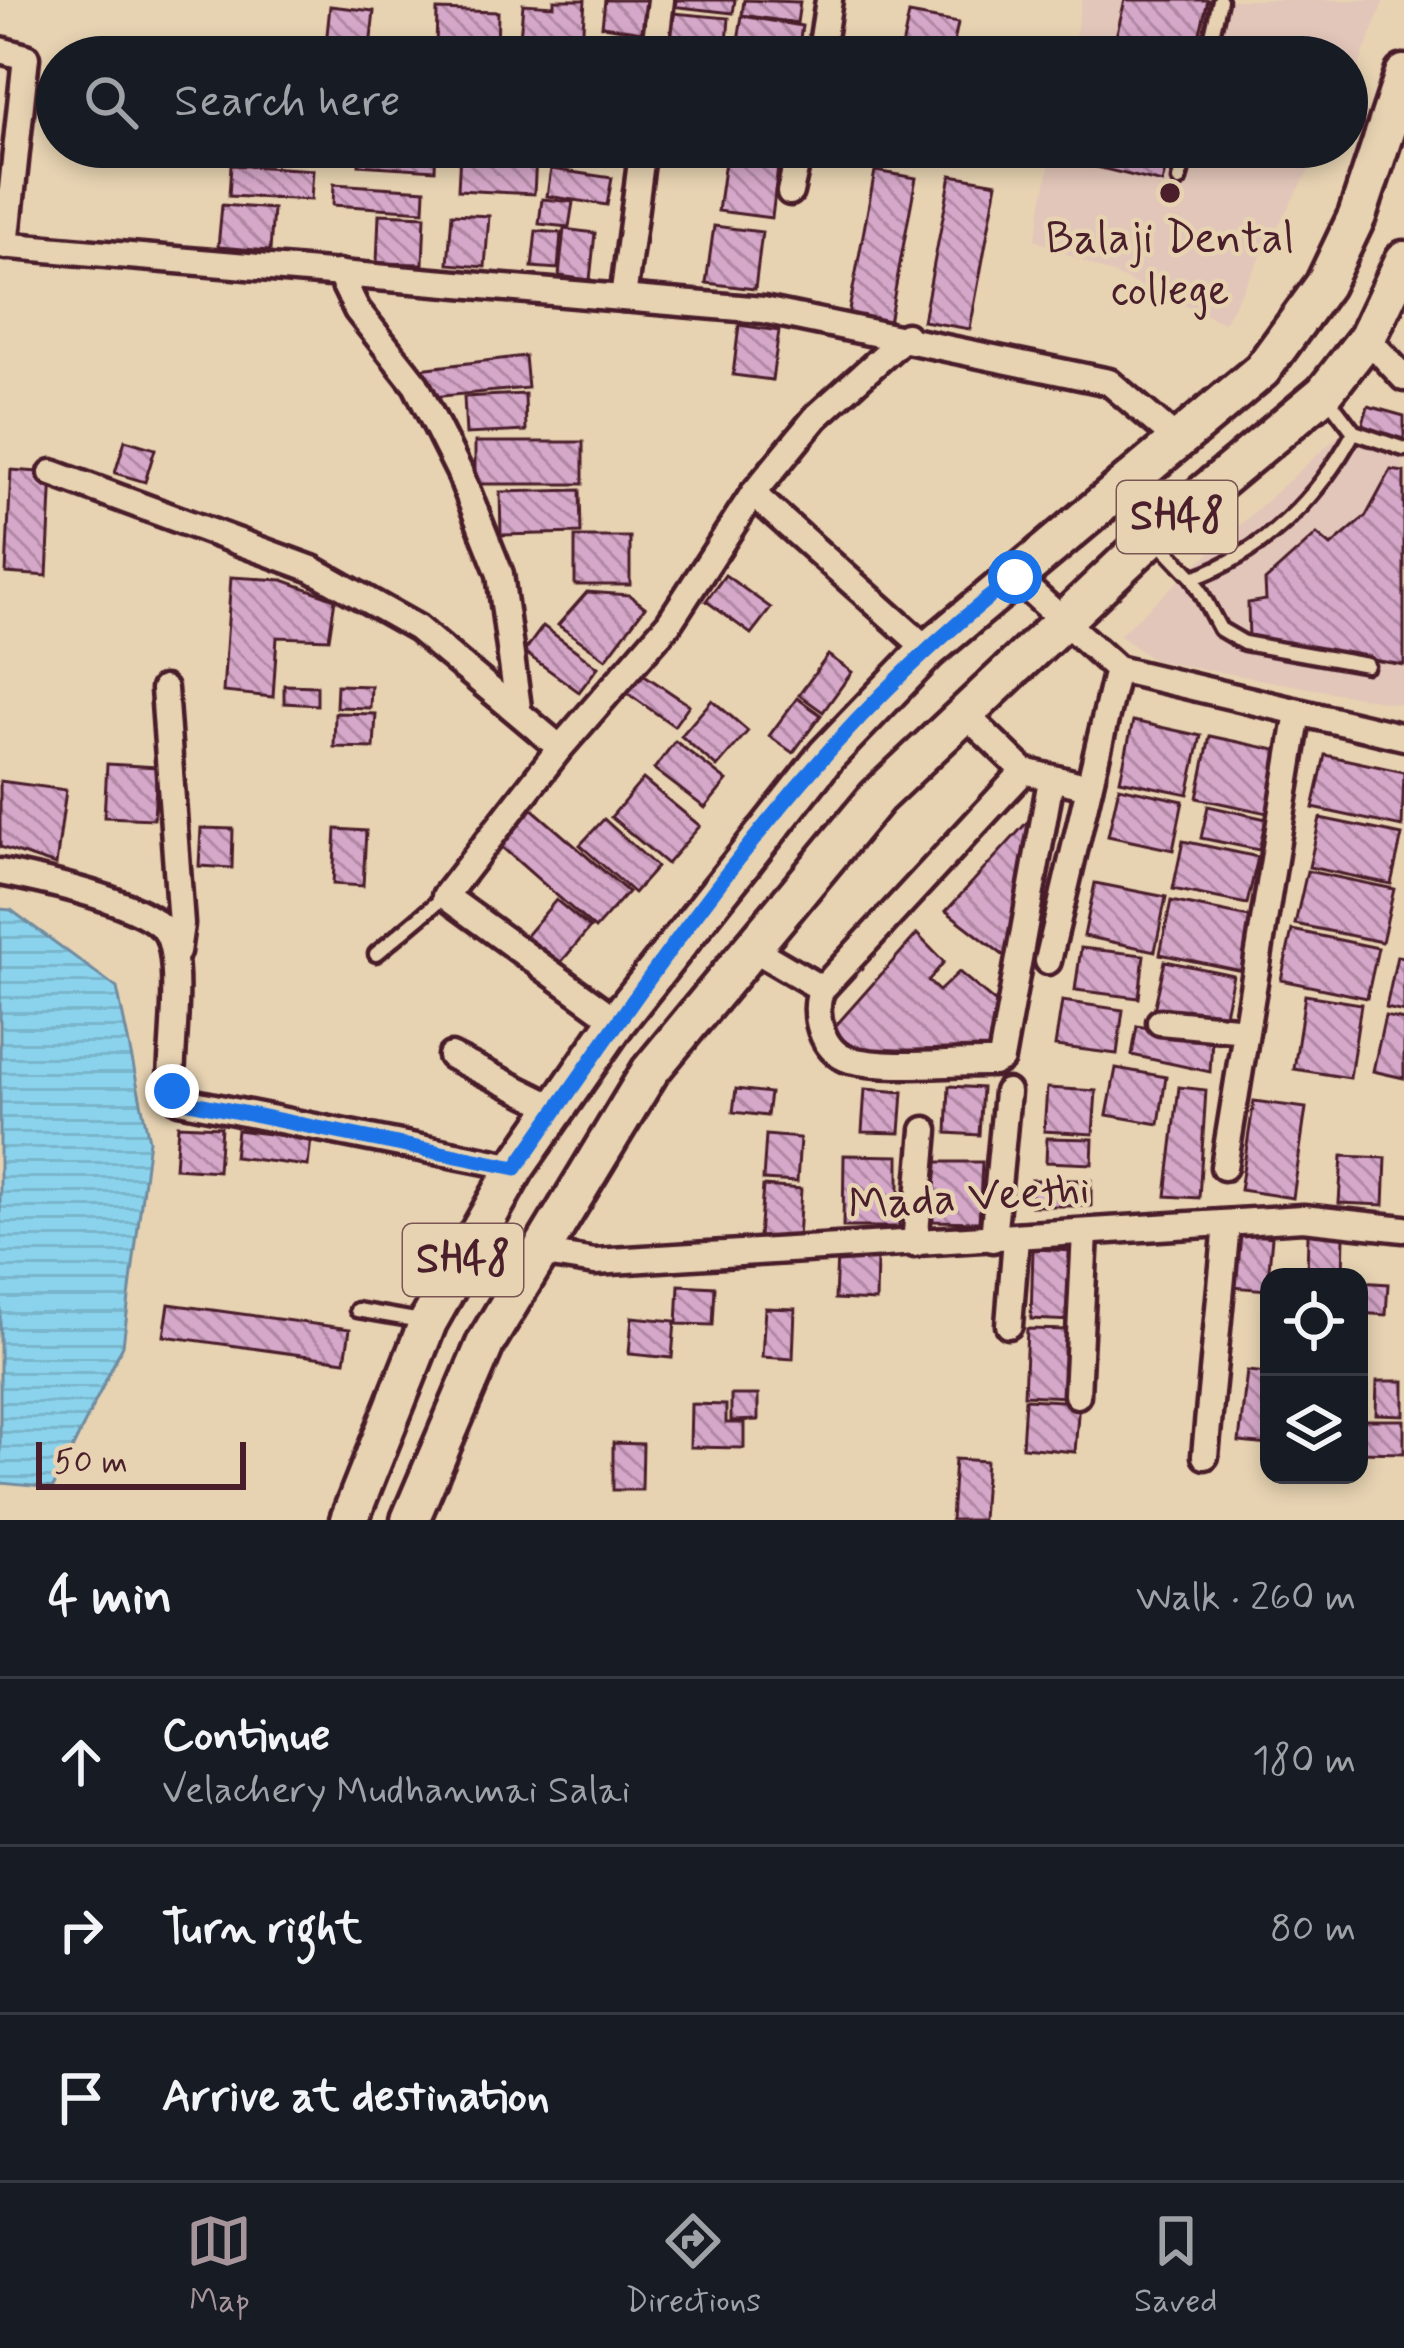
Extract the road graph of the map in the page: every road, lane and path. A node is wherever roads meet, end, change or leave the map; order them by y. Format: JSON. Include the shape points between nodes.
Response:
{"nodes":[{"id":1,"x":662,"y":0,"type":"edge"},
{"id":2,"x":830,"y":0,"type":"edge"},
{"id":3,"x":1220,"y":0,"type":"edge"},
{"id":4,"x":657,"y":36,"type":"edge"},
{"id":5,"x":824,"y":36,"type":"edge"},
{"id":6,"x":1212,"y":36,"type":"edge"},
{"id":7,"x":0,"y":50,"type":"edge"},
{"id":8,"x":1404,"y":74,"type":"edge"},
{"id":9,"x":640,"y":168,"type":"edge"},
{"id":10,"x":795,"y":168,"type":"edge"},
{"id":11,"x":1182,"y":168,"type":"edge"},
{"id":12,"x":1179,"y":180,"type":"dead end"},
{"id":13,"x":790,"y":192,"type":"dead end"},
{"id":14,"x":3,"y":246,"type":"edge"},
{"id":15,"x":1404,"y":260,"type":"edge"},
{"id":16,"x":339,"y":273,"type":"junction"},
{"id":17,"x":623,"y":298,"type":"junction"},
{"id":18,"x":906,"y":336,"type":"junction"},
{"id":19,"x":1367,"y":338,"type":"junction"},
{"id":20,"x":1404,"y":378,"type":"edge"},
{"id":21,"x":1324,"y":393,"type":"junction"},
{"id":22,"x":1354,"y":432,"type":"junction"},
{"id":23,"x":1176,"y":439,"type":"junction"},
{"id":24,"x":1404,"y":449,"type":"edge"},
{"id":25,"x":52,"y":473,"type":"dead end"},
{"id":26,"x":753,"y":494,"type":"junction"},
{"id":27,"x":1153,"y":536,"type":"junction"},
{"id":28,"x":1015,"y":577,"type":"junction"},
{"id":29,"x":1192,"y":578,"type":"junction"},
{"id":30,"x":1062,"y":622,"type":"junction"},
{"id":31,"x":928,"y":650,"type":"junction"},
{"id":32,"x":1367,"y":665,"type":"dead end"},
{"id":33,"x":1117,"y":670,"type":"junction"},
{"id":34,"x":164,"y":689,"type":"dead end"},
{"id":35,"x":518,"y":708,"type":"junction"},
{"id":36,"x":1298,"y":712,"type":"junction"},
{"id":37,"x":964,"y":713,"type":"junction"},
{"id":38,"x":1404,"y":737,"type":"edge"},
{"id":39,"x":560,"y":748,"type":"junction"},
{"id":40,"x":1024,"y":771,"type":"junction"},
{"id":41,"x":1051,"y":780,"type":"junction"},
{"id":42,"x":1089,"y":787,"type":"junction"},
{"id":43,"x":0,"y":872,"type":"edge"},
{"id":44,"x":445,"y":896,"type":"junction"},
{"id":45,"x":752,"y":948,"type":"junction"},
{"id":46,"x":376,"y":954,"type":"dead end"},
{"id":47,"x":1048,"y":961,"type":"dead end"},
{"id":48,"x":172,"y":965,"type":"junction"},
{"id":49,"x":822,"y":988,"type":"junction"},
{"id":50,"x":617,"y":1021,"type":"junction"},
{"id":51,"x":1160,"y":1022,"type":"dead end"},
{"id":52,"x":1246,"y":1030,"type":"junction"},
{"id":53,"x":451,"y":1056,"type":"dead end"},
{"id":54,"x":1006,"y":1092,"type":"dead end"},
{"id":55,"x":557,"y":1108,"type":"junction"},
{"id":56,"x":925,"y":1130,"type":"dead end"},
{"id":57,"x":1224,"y":1167,"type":"dead end"},
{"id":58,"x":516,"y":1168,"type":"junction"},
{"id":59,"x":1227,"y":1224,"type":"junction"},
{"id":60,"x":1404,"y":1229,"type":"edge"},
{"id":61,"x":1085,"y":1233,"type":"junction"},
{"id":62,"x":1005,"y":1238,"type":"junction"},
{"id":63,"x":915,"y":1244,"type":"junction"},
{"id":64,"x":539,"y":1253,"type":"junction"},
{"id":65,"x":357,"y":1310,"type":"dead end"},
{"id":66,"x":428,"y":1322,"type":"junction"},
{"id":67,"x":1009,"y":1325,"type":"dead end"},
{"id":68,"x":1077,"y":1394,"type":"dead end"},
{"id":69,"x":1204,"y":1456,"type":"dead end"},
{"id":70,"x":349,"y":1520,"type":"edge"},
{"id":71,"x":410,"y":1520,"type":"edge"}],
"edges":[{"from":1,"to":4,"type":"street"},
{"from":2,"to":5,"type":"street"},
{"from":3,"to":6,"type":"lane"},
{"from":7,"to":14,"type":"street","via":[[26,57]]},
{"from":8,"to":23,"type":"main road","number":"SH48","via":[[1357,216],[1324,284],[1262,370]]},
{"from":9,"to":17,"type":"street"},
{"from":10,"to":13,"type":"street"},
{"from":11,"to":12,"type":"lane"},
{"from":14,"to":16,"type":"street"},
{"from":15,"to":19,"type":"main road","number":"SH48"},
{"from":16,"to":17,"type":"street"},
{"from":16,"to":35,"type":"street","via":[[416,386],[460,471],[500,574]]},
{"from":17,"to":18,"type":"street","via":[[763,310]]},
{"from":18,"to":23,"type":"street","via":[[1109,382]]},
{"from":18,"to":26,"type":"street","via":[[816,417]]},
{"from":19,"to":20,"type":"street"},
{"from":19,"to":21,"type":"main road","number":"SH48"},
{"from":21,"to":22,"type":"lane"},
{"from":21,"to":27,"type":"main road","number":"SH48"},
{"from":22,"to":24,"type":"lane"},
{"from":22,"to":29,"type":"lane","via":[[1311,496],[1254,551]]},
{"from":23,"to":28,"type":"main road","number":"SH48"},
{"from":25,"to":35,"type":"street","via":[[312,569],[417,628]]},
{"from":26,"to":31,"type":"street"},
{"from":26,"to":39,"type":"street","via":[[669,623]]},
{"from":27,"to":29,"type":"lane"},
{"from":27,"to":30,"type":"main road","number":"SH48"},
{"from":28,"to":30,"type":"street"},
{"from":28,"to":31,"type":"main road","number":"SH48"},
{"from":29,"to":32,"type":"lane","via":[[1207,613],[1244,643]]},
{"from":30,"to":33,"type":"street"},
{"from":30,"to":37,"type":"main road","number":"SH48"},
{"from":31,"to":50,"type":"main road","number":"SH48","via":[[827,755]]},
{"from":33,"to":36,"type":"street"},
{"from":33,"to":42,"type":"street"},
{"from":34,"to":48,"type":"street","via":[[181,924]]},
{"from":35,"to":39,"type":"street"},
{"from":36,"to":38,"type":"street"},
{"from":36,"to":52,"type":"street"},
{"from":37,"to":40,"type":"street"},
{"from":37,"to":45,"type":"main road","number":"SH48","via":[[877,797]]},
{"from":39,"to":44,"type":"street"},
{"from":40,"to":41,"type":"street"},
{"from":40,"to":49,"type":"street"},
{"from":41,"to":42,"type":"street"},
{"from":41,"to":49,"type":"street","via":[[1001,1059],[850,1060],[827,1043],[817,1012]]},
{"from":42,"to":47,"type":"street"},
{"from":43,"to":48,"type":"street","via":[[148,915],[170,939]]},
{"from":44,"to":46,"type":"lane"},
{"from":44,"to":50,"type":"street"},
{"from":45,"to":49,"type":"street"},
{"from":45,"to":64,"type":"main road","number":"SH48","via":[[650,1071]]},
{"from":48,"to":58,"type":"street","via":[[171,1085],[179,1100]]},
{"from":50,"to":55,"type":"main road","number":"SH48"},
{"from":51,"to":52,"type":"street"},
{"from":52,"to":57,"type":"street"},
{"from":53,"to":55,"type":"street"},
{"from":54,"to":62,"type":"street"},
{"from":55,"to":58,"type":"main road","number":"SH48"},
{"from":56,"to":63,"type":"street"},
{"from":58,"to":66,"type":"main road","number":"SH48"},
{"from":59,"to":60,"type":"street","name":"Mada Veethi","via":[[1304,1218]]},
{"from":59,"to":61,"type":"street","name":"Mada Veethi"},
{"from":59,"to":69,"type":"street"},
{"from":61,"to":62,"type":"street","name":"Mada Veethi"},
{"from":61,"to":68,"type":"street"},
{"from":62,"to":63,"type":"street","name":"Mada Veethi"},
{"from":62,"to":67,"type":"street"},
{"from":63,"to":64,"type":"street","name":"Mada Veethi","via":[[595,1262]]},
{"from":64,"to":71,"type":"main road","number":"SH48","via":[[486,1342]]},
{"from":65,"to":66,"type":"lane"},
{"from":66,"to":70,"type":"main road","number":"SH48"}]}
